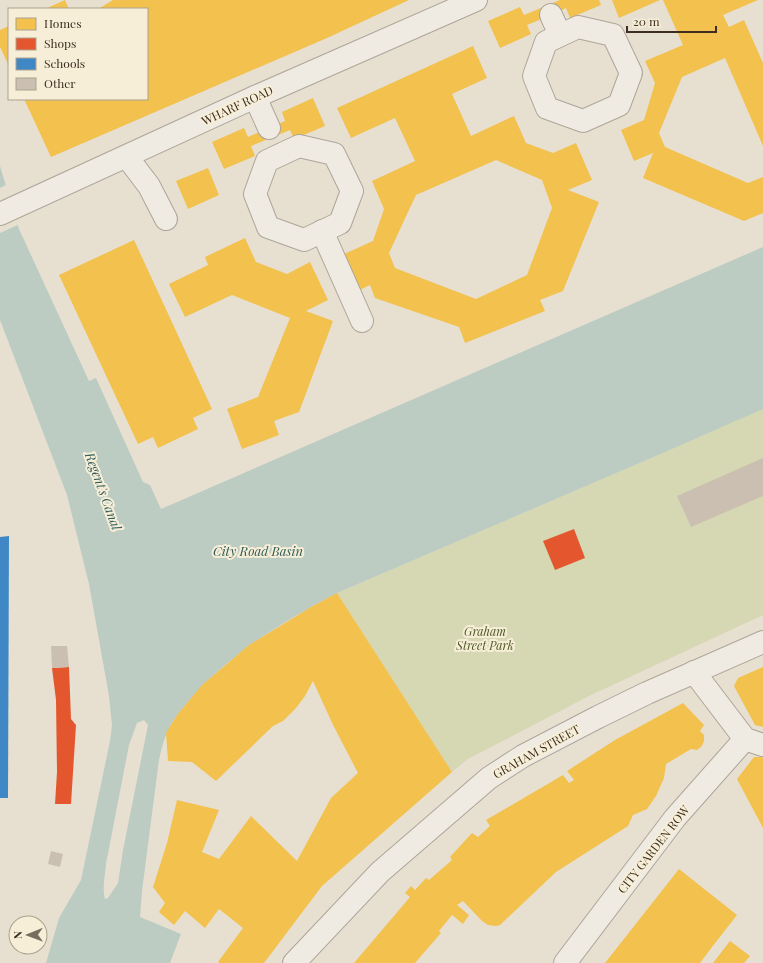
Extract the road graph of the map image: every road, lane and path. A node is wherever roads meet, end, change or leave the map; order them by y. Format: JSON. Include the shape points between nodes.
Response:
{"nodes":[{"id":1,"x":476,"y":0,"type":"edge"},
{"id":2,"x":548,"y":7,"type":"edge"},
{"id":3,"x":560,"y":35,"type":"junction"},
{"id":4,"x":255,"y":97,"type":"junction"},
{"id":5,"x":274,"y":140,"type":"junction"},
{"id":6,"x":127,"y":157,"type":"junction"},
{"id":7,"x":0,"y":214,"type":"edge"},
{"id":8,"x":166,"y":219,"type":"dead end"},
{"id":9,"x":322,"y":231,"type":"junction"},
{"id":10,"x":362,"y":321,"type":"dead end"},
{"id":11,"x":763,"y":642,"type":"edge"},
{"id":12,"x":694,"y":672,"type":"junction"},
{"id":13,"x":754,"y":742,"type":"edge"},
{"id":14,"x":294,"y":963,"type":"edge"},
{"id":15,"x":565,"y":963,"type":"edge"}],
"edges":[{"from":1,"to":4,"type":"street","name":"WHARF ROAD"},
{"from":2,"to":3,"type":"street"},
{"from":3,"to":3,"type":"street","via":[[546,42],[534,76],[548,108],[583,121],[619,105],[631,73],[613,35],[578,27]]},
{"from":4,"to":5,"type":"street"},
{"from":4,"to":6,"type":"street","name":"WHARF ROAD"},
{"from":5,"to":9,"type":"street","via":[[255,194],[268,227],[304,240]]},
{"from":5,"to":9,"type":"street","via":[[334,154],[352,191],[340,223]]},
{"from":6,"to":7,"type":"street","name":"WHARF ROAD"},
{"from":6,"to":8,"type":"street","via":[[150,186]]},
{"from":9,"to":10,"type":"street"},
{"from":11,"to":12,"type":"street","name":"GRAHAM STREET"},
{"from":12,"to":13,"type":"street"},
{"from":12,"to":14,"type":"street","name":"GRAHAM STREET","via":[[584,724],[523,756],[489,778],[380,872]]},
{"from":13,"to":15,"type":"street","name":"CITY GARDEN ROW","via":[[675,818]]}]}
